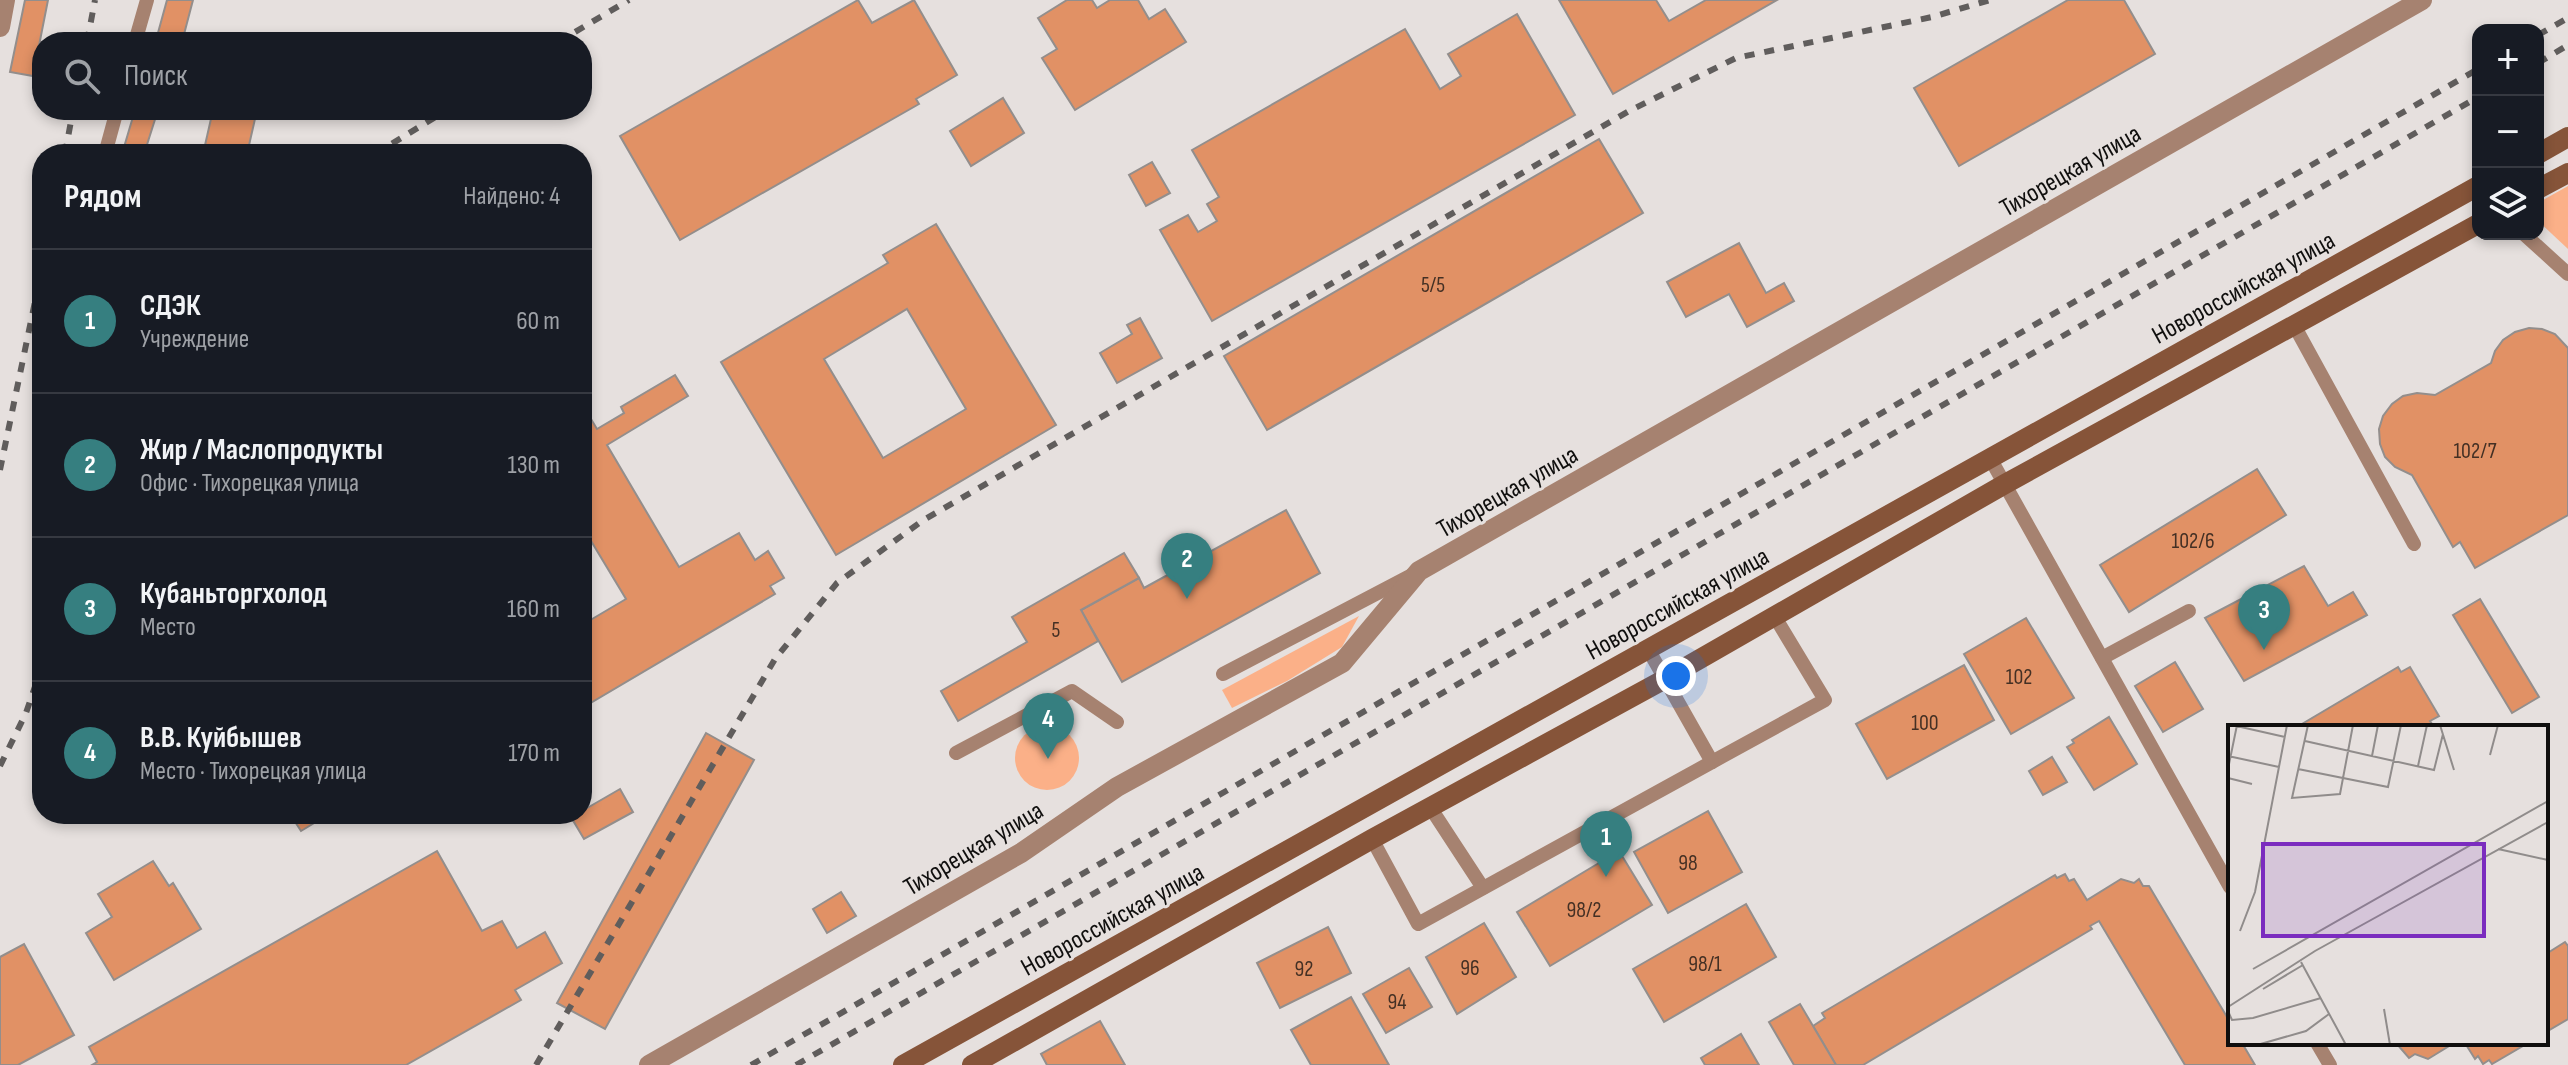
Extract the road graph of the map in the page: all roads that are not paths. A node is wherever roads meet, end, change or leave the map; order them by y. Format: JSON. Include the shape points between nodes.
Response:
{"nodes":[{"id":1,"x":5,"y":0,"type":"edge"},
{"id":2,"x":147,"y":0,"type":"edge"},
{"id":3,"x":2422,"y":0,"type":"edge"},
{"id":4,"x":0,"y":27,"type":"edge"},
{"id":5,"x":138,"y":32,"type":"edge"},
{"id":6,"x":114,"y":120,"type":"edge"},
{"id":7,"x":2568,"y":137,"type":"edge"},
{"id":8,"x":108,"y":144,"type":"edge"},
{"id":9,"x":2544,"y":151,"type":"edge"},
{"id":10,"x":2568,"y":173,"type":"edge"},
{"id":11,"x":2544,"y":186,"type":"edge"},
{"id":12,"x":2472,"y":189,"type":"edge"},
{"id":13,"x":2472,"y":227,"type":"edge"},
{"id":14,"x":2531,"y":240,"type":"edge"},
{"id":15,"x":2568,"y":274,"type":"edge"},
{"id":16,"x":2294,"y":325,"type":"junction"},
{"id":17,"x":1990,"y":458,"type":"junction"},
{"id":18,"x":2005,"y":484,"type":"junction"},
{"id":19,"x":2414,"y":544,"type":"dead end"},
{"id":20,"x":1419,"y":571,"type":"junction"},
{"id":21,"x":2189,"y":611,"type":"dead end"},
{"id":22,"x":1775,"y":617,"type":"junction"},
{"id":23,"x":1648,"y":649,"type":"junction"},
{"id":24,"x":2102,"y":658,"type":"junction"},
{"id":25,"x":1223,"y":674,"type":"dead end"},
{"id":26,"x":1665,"y":679,"type":"junction"},
{"id":27,"x":1117,"y":722,"type":"dead end"},
{"id":28,"x":956,"y":753,"type":"dead end"},
{"id":29,"x":1712,"y":762,"type":"junction"},
{"id":30,"x":1430,"y":807,"type":"junction"},
{"id":31,"x":1372,"y":839,"type":"junction"},
{"id":32,"x":2228,"y":883,"type":"edge"},
{"id":33,"x":1483,"y":888,"type":"junction"},
{"id":34,"x":2318,"y":1045,"type":"edge"},
{"id":35,"x":649,"y":1065,"type":"edge"},
{"id":36,"x":903,"y":1065,"type":"edge"},
{"id":37,"x":972,"y":1065,"type":"edge"},
{"id":38,"x":2330,"y":1065,"type":"edge"}],
"edges":[{"from":1,"to":4,"type":"street"},
{"from":2,"to":5,"type":"lane"},
{"from":3,"to":20,"type":"street","name":"Тихорецкая улица"},
{"from":6,"to":8,"type":"lane"},
{"from":7,"to":9,"type":"main road"},
{"from":10,"to":11,"type":"main road"},
{"from":12,"to":17,"type":"main road","name":"Новороссийская улица"},
{"from":13,"to":16,"type":"main road"},
{"from":14,"to":15,"type":"lane"},
{"from":16,"to":18,"type":"main road"},
{"from":16,"to":19,"type":"lane"},
{"from":17,"to":18,"type":"lane"},
{"from":17,"to":23,"type":"main road","name":"Новороссийская улица"},
{"from":18,"to":22,"type":"main road"},
{"from":18,"to":24,"type":"lane"},
{"from":20,"to":25,"type":"lane"},
{"from":20,"to":35,"type":"street","name":"Тихорецкая улица","via":[[1342,663],[1117,787],[1021,853]]},
{"from":21,"to":24,"type":"lane"},
{"from":22,"to":26,"type":"main road"},
{"from":22,"to":29,"type":"lane","via":[[1825,700]]},
{"from":23,"to":26,"type":"lane"},
{"from":23,"to":36,"type":"main road","name":"Новороссийская улица"},
{"from":24,"to":32,"type":"lane"},
{"from":26,"to":29,"type":"lane"},
{"from":26,"to":30,"type":"main road"},
{"from":27,"to":28,"type":"lane","via":[[1072,691]]},
{"from":29,"to":33,"type":"lane"},
{"from":30,"to":31,"type":"main road"},
{"from":30,"to":33,"type":"lane"},
{"from":31,"to":33,"type":"lane","via":[[1418,924]]},
{"from":31,"to":37,"type":"main road"},
{"from":34,"to":38,"type":"lane"}]}
